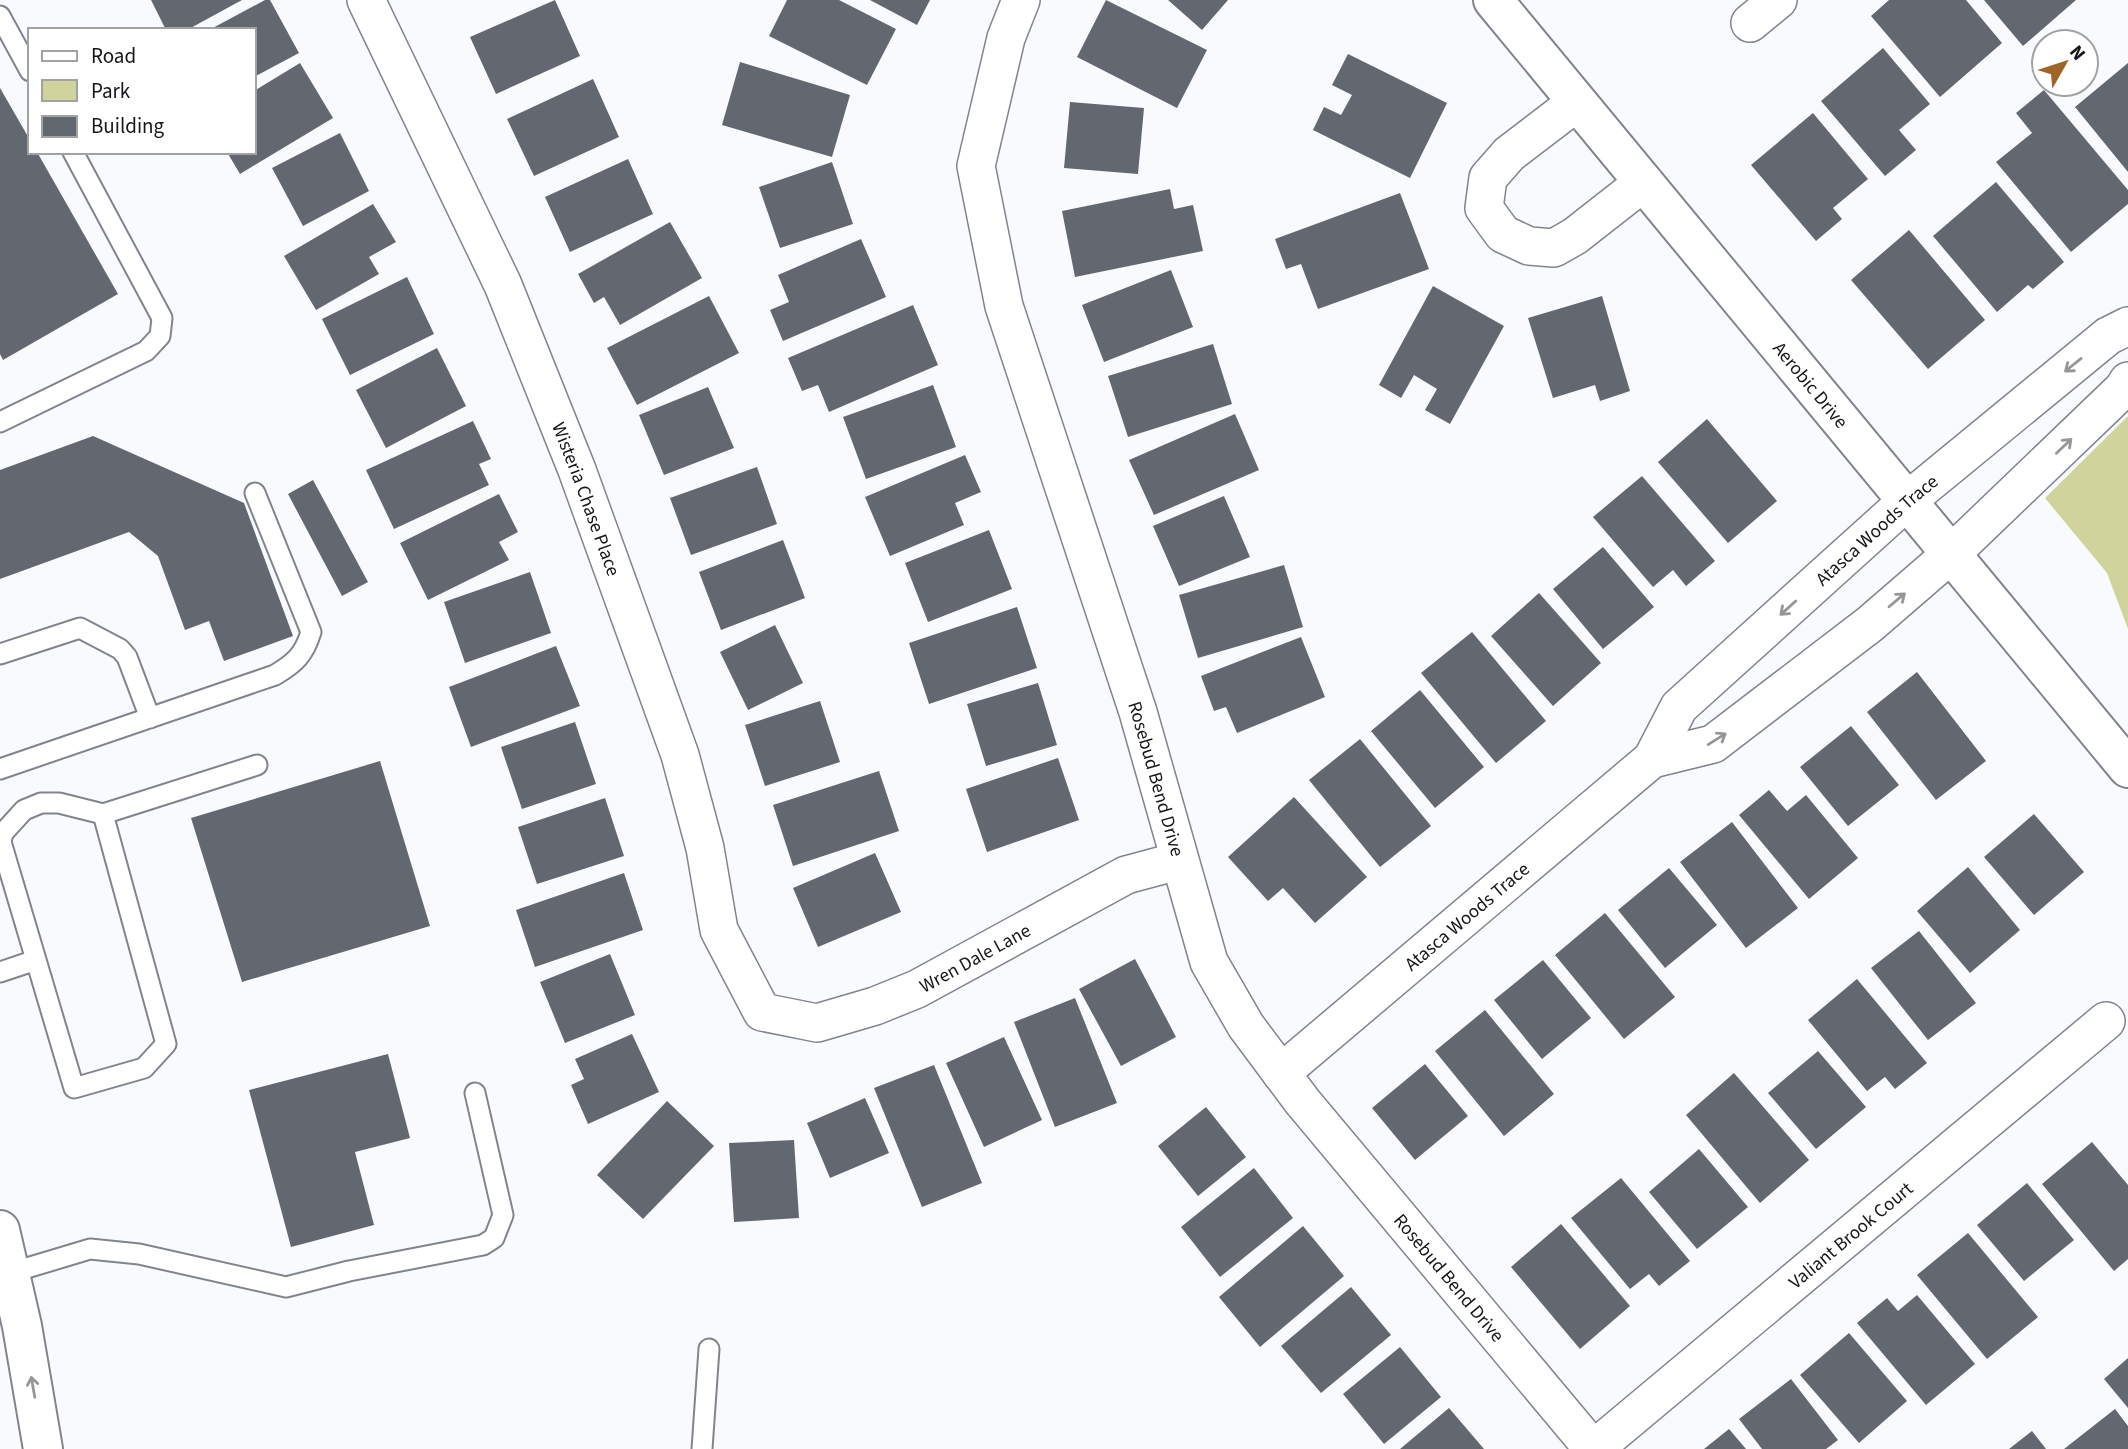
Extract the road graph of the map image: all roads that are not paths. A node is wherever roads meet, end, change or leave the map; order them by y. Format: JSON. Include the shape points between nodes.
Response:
{"nodes":[{"id":1,"x":366,"y":0,"type":"edge"},
{"id":2,"x":1021,"y":0,"type":"edge"},
{"id":3,"x":1493,"y":0,"type":"edge"},
{"id":4,"x":1778,"y":0,"type":"edge"},
{"id":5,"x":0,"y":16,"type":"edge"},
{"id":6,"x":1750,"y":23,"type":"dead end"},
{"id":7,"x":28,"y":67,"type":"edge"},
{"id":8,"x":1577,"y":102,"type":"junction"},
{"id":9,"x":74,"y":154,"type":"edge"},
{"id":10,"x":1644,"y":182,"type":"junction"},
{"id":11,"x":2128,"y":326,"type":"edge"},
{"id":12,"x":2128,"y":381,"type":"edge"},
{"id":13,"x":0,"y":422,"type":"edge"},
{"id":14,"x":255,"y":493,"type":"dead end"},
{"id":15,"x":1907,"y":501,"type":"junction"},
{"id":16,"x":1951,"y":554,"type":"junction"},
{"id":17,"x":0,"y":654,"type":"edge"},
{"id":18,"x":150,"y":718,"type":"junction"},
{"id":19,"x":1653,"y":759,"type":"junction"},
{"id":20,"x":257,"y":765,"type":"dead end"},
{"id":21,"x":2128,"y":768,"type":"edge"},
{"id":22,"x":0,"y":769,"type":"edge"},
{"id":23,"x":103,"y":814,"type":"junction"},
{"id":24,"x":1178,"y":861,"type":"junction"},
{"id":25,"x":36,"y":960,"type":"junction"},
{"id":26,"x":0,"y":972,"type":"edge"},
{"id":27,"x":762,"y":1013,"type":"joint"},
{"id":28,"x":2106,"y":1021,"type":"dead end"},
{"id":29,"x":1281,"y":1073,"type":"junction"},
{"id":30,"x":475,"y":1093,"type":"dead end"},
{"id":31,"x":0,"y":1230,"type":"edge"},
{"id":32,"x":10,"y":1273,"type":"junction"},
{"id":33,"x":709,"y":1349,"type":"dead end"},
{"id":34,"x":43,"y":1449,"type":"edge"},
{"id":35,"x":702,"y":1449,"type":"edge"},
{"id":36,"x":1594,"y":1449,"type":"edge"}],
"edges":[{"from":1,"to":27,"type":"street","name":"Wisteria Chase Place","via":[[498,274],[577,470],[680,755],[705,848],[719,930]]},
{"from":2,"to":24,"type":"street","name":"Rosebud Bend Drive","via":[[1006,38],[976,166],[1004,306],[1138,712]]},
{"from":3,"to":8,"type":"street","name":"Aerobic Drive"},
{"from":4,"to":6,"type":"street"},
{"from":5,"to":7,"type":"lane"},
{"from":8,"to":10,"type":"street","name":"Aerobic Drive"},
{"from":8,"to":10,"type":"street","via":[[1509,154],[1488,178],[1484,208],[1503,234],[1529,246],[1554,248]]},
{"from":9,"to":13,"type":"lane","via":[[162,318],[160,336],[146,351]]},
{"from":10,"to":15,"type":"street","name":"Aerobic Drive"},
{"from":11,"to":15,"type":"street","name":"Atasca Woods Trace","one_way":true,"via":[[2108,336]]},
{"from":16,"to":12,"type":"street","name":"Atasca Woods Trace","one_way":true},
{"from":14,"to":18,"type":"lane","via":[[311,632],[304,652],[275,675]]},
{"from":15,"to":16,"type":"street","name":"Aerobic Drive"},
{"from":15,"to":19,"type":"street","name":"Atasca Woods Trace","one_way":true,"via":[[1679,707]]},
{"from":19,"to":16,"type":"street","name":"Atasca Woods Trace","one_way":true,"via":[[1713,744],[1870,624]]},
{"from":16,"to":21,"type":"street","name":"Aerobic Drive"},
{"from":17,"to":18,"type":"lane","via":[[80,628],[127,657]]},
{"from":18,"to":22,"type":"lane"},
{"from":19,"to":29,"type":"street","name":"Atasca Woods Trace"},
{"from":20,"to":23,"type":"lane"},
{"from":23,"to":25,"type":"lane","via":[[41,803],[24,810],[3,833],[1,842]]},
{"from":23,"to":25,"type":"lane","via":[[166,1044],[144,1068],[74,1088]]},
{"from":24,"to":27,"type":"street","name":"Wren Dale Lane","via":[[1126,875],[918,989],[875,1006],[817,1023]]},
{"from":24,"to":29,"type":"street","name":"Rosebud Bend Drive","via":[[1209,962],[1246,1026]]},
{"from":25,"to":26,"type":"lane"},
{"from":28,"to":36,"type":"street","name":"Valiant Brook Court"},
{"from":29,"to":36,"type":"street","name":"Rosebud Bend Drive"},
{"from":30,"to":32,"type":"lane","via":[[503,1215],[494,1238],[483,1245],[286,1287],[139,1254],[90,1249]]},
{"from":31,"to":32,"type":"street"},
{"from":34,"to":32,"type":"street","one_way":true},
{"from":33,"to":35,"type":"lane"}]}
